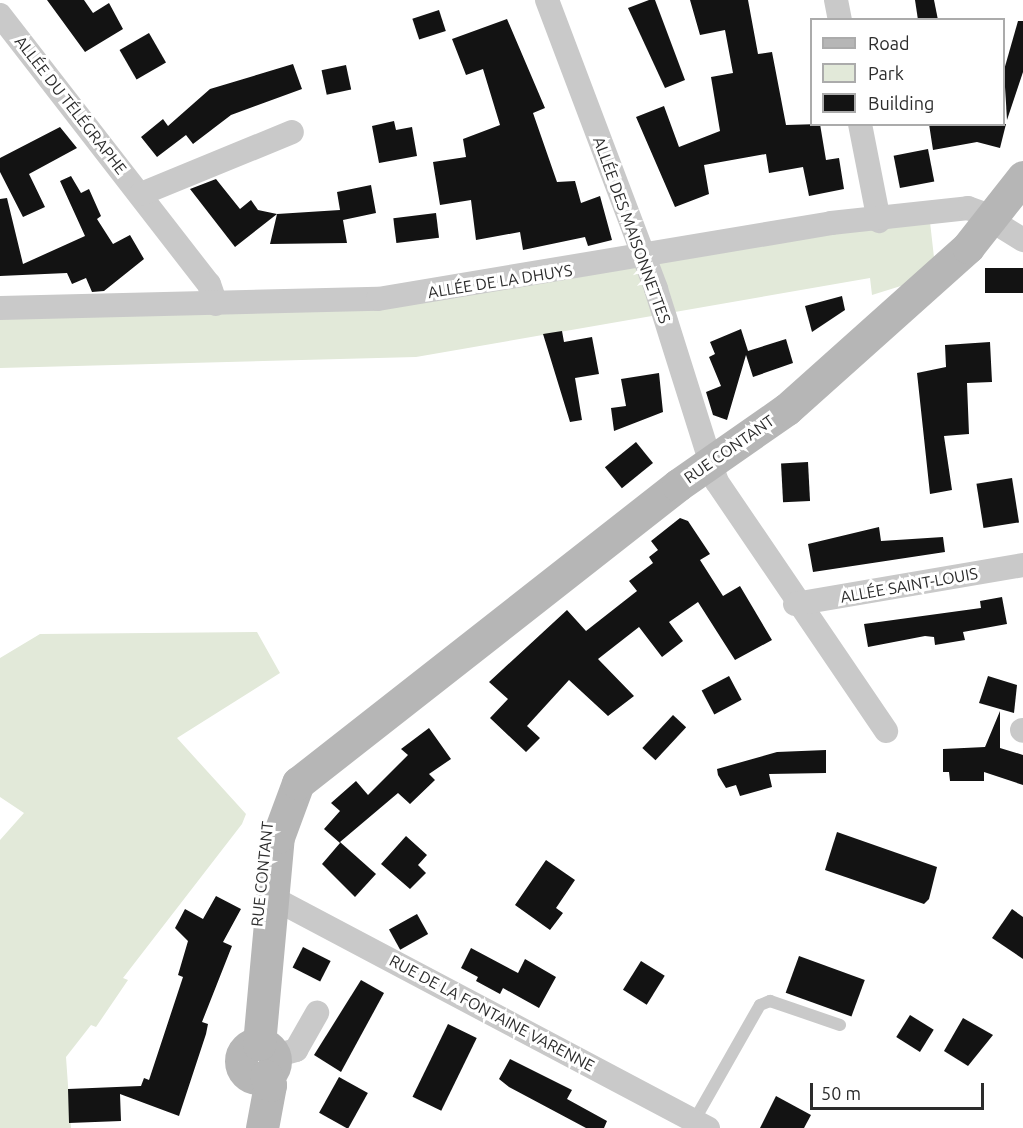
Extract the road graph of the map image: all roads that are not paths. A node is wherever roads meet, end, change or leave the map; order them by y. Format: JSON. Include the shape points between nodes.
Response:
{"nodes":[{"id":1,"x":547,"y":0,"type":"edge"},
{"id":2,"x":836,"y":0,"type":"edge"},
{"id":3,"x":0,"y":15,"type":"edge"},
{"id":4,"x":840,"y":18,"type":"edge"},
{"id":5,"x":860,"y":126,"type":"edge"},
{"id":6,"x":292,"y":132,"type":"dead end"},
{"id":7,"x":1023,"y":177,"type":"edge"},
{"id":8,"x":141,"y":194,"type":"junction"},
{"id":9,"x":992,"y":219,"type":"junction"},
{"id":10,"x":879,"y":221,"type":"junction"},
{"id":11,"x":1023,"y":240,"type":"edge"},
{"id":12,"x":644,"y":257,"type":"junction"},
{"id":13,"x":216,"y":304,"type":"junction"},
{"id":14,"x":0,"y":308,"type":"edge"},
{"id":15,"x":710,"y":462,"type":"junction"},
{"id":16,"x":1023,"y":565,"type":"edge"},
{"id":17,"x":795,"y":604,"type":"junction"},
{"id":18,"x":408,"y":692,"type":"junction"},
{"id":19,"x":886,"y":731,"type":"dead end"},
{"id":20,"x":275,"y":899,"type":"junction"},
{"id":21,"x":263,"y":982,"type":"junction"},
{"id":22,"x":317,"y":1013,"type":"dead end"},
{"id":23,"x":840,"y":1025,"type":"dead end"},
{"id":24,"x":262,"y":1063,"type":"junction"},
{"id":25,"x":701,"y":1124,"type":"edge"},
{"id":26,"x":249,"y":1128,"type":"edge"},
{"id":27,"x":262,"y":1128,"type":"edge"}],
"edges":[{"from":1,"to":12,"type":"street","name":"ALLÉE DES MAISONNETTES"},
{"from":2,"to":4,"type":"street"},
{"from":3,"to":8,"type":"street","name":"ALLÉE DU TÉLÉGRAPHE"},
{"from":5,"to":10,"type":"street"},
{"from":6,"to":8,"type":"street"},
{"from":7,"to":9,"type":"main road","name":"RUE CONTANT"},
{"from":8,"to":13,"type":"street","name":"ALLÉE DU TÉLÉGRAPHE","via":[[209,284]]},
{"from":9,"to":10,"type":"street","name":"ALLÉE DE LA DHUYS","via":[[968,208]]},
{"from":9,"to":11,"type":"street","name":"ALLÉE DE LA DHUYS"},
{"from":9,"to":15,"type":"main road","name":"RUE CONTANT","via":[[787,409]]},
{"from":10,"to":12,"type":"street","name":"ALLÉE DE LA DHUYS","via":[[831,223]]},
{"from":12,"to":13,"type":"street","name":"ALLÉE DE LA DHUYS","via":[[378,299]]},
{"from":12,"to":15,"type":"street","name":"ALLÉE DES MAISONNETTES"},
{"from":13,"to":14,"type":"street","name":"ALLÉE DE LA DHUYS"},
{"from":15,"to":17,"type":"street","name":"ALLÉE DES MAISONNETTES"},
{"from":15,"to":18,"type":"main road","name":"RUE CONTANT"},
{"from":16,"to":17,"type":"street","name":"ALLÉE SAINT-LOUIS"},
{"from":17,"to":19,"type":"street","name":"ALLÉE DES MAISONNETTES"},
{"from":18,"to":20,"type":"main road","name":"RUE CONTANT","via":[[298,783],[278,837]]},
{"from":18,"to":21,"type":"main road","name":"RUE CONTANT","via":[[366,711],[316,747],[291,768],[274,795],[264,826],[256,942]]},
{"from":20,"to":21,"type":"main road","name":"RUE CONTANT"},
{"from":20,"to":25,"type":"street","name":"RUE DE LA FONTAINE VARENNE"},
{"from":21,"to":24,"type":"main road","name":"RUE CONTANT"},
{"from":22,"to":24,"type":"street","via":[[296,1050]]},
{"from":23,"to":25,"type":"lane","via":[[770,1001],[760,1005]]},
{"from":24,"to":26,"type":"main road","name":"RUE CONTANT"},
{"from":24,"to":27,"type":"main road","name":"RUE CONTANT","via":[[270,1085]]}]}
